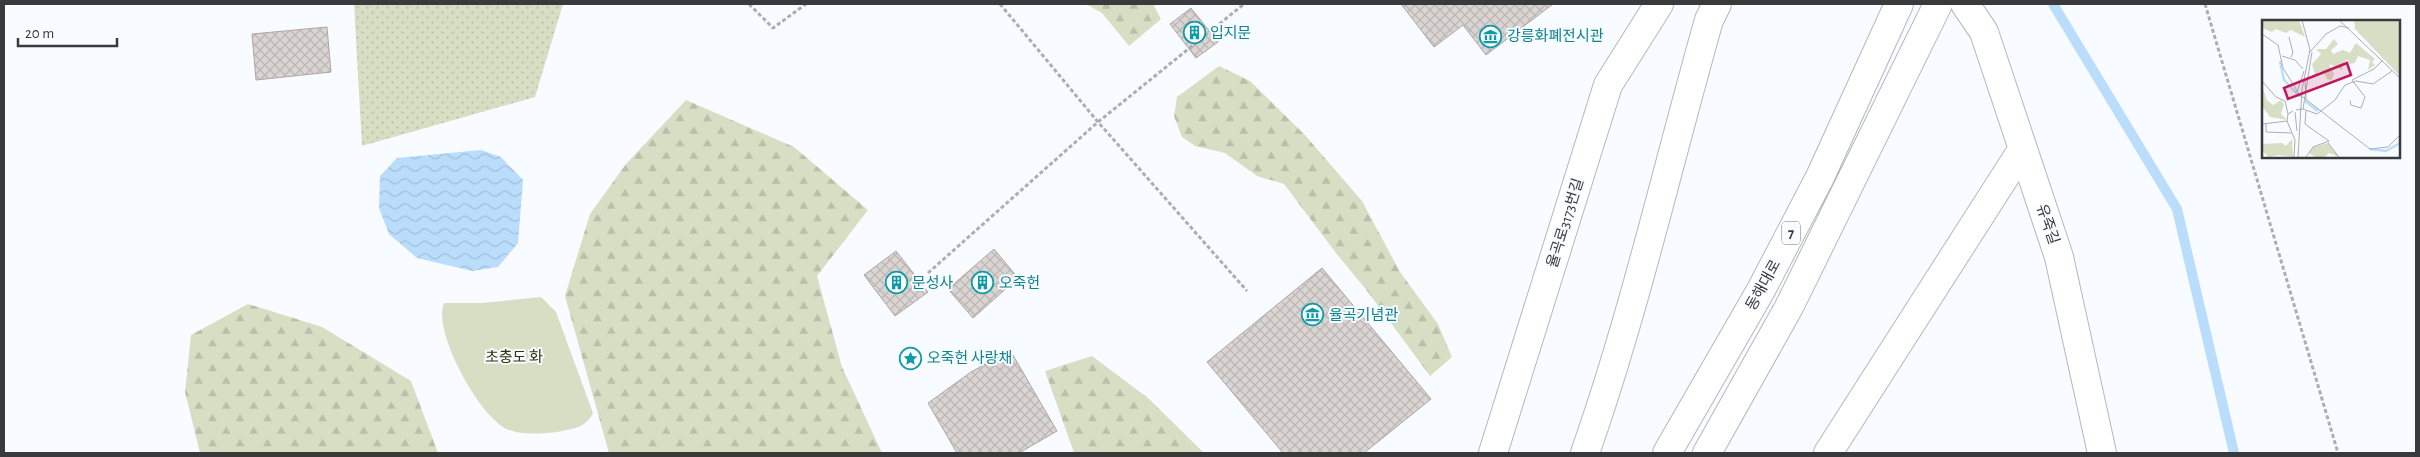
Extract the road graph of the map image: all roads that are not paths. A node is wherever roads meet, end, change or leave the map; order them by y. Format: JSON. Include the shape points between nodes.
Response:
{"nodes":[{"id":1,"x":1659,"y":4,"type":"edge"},
{"id":2,"x":1717,"y":4,"type":"edge"},
{"id":3,"x":1899,"y":4,"type":"edge"},
{"id":4,"x":1938,"y":4,"type":"edge"},
{"id":5,"x":1965,"y":4,"type":"edge"},
{"id":6,"x":2022,"y":150,"type":"junction"},
{"id":7,"x":1494,"y":453,"type":"edge"},
{"id":8,"x":1585,"y":453,"type":"edge"},
{"id":9,"x":1667,"y":453,"type":"edge"},
{"id":10,"x":1707,"y":453,"type":"edge"},
{"id":11,"x":1828,"y":453,"type":"edge"},
{"id":12,"x":2102,"y":453,"type":"edge"}],
"edges":[{"from":1,"to":7,"type":"main road","name":"율곡로3173번길","via":[[1608,85]]},
{"from":2,"to":8,"type":"main road","via":[[1709,20],[1679,126],[1628,320]]},
{"from":3,"to":9,"type":"main road","name":"동해대로","number":"7","via":[[1820,177],[1761,290]]},
{"from":4,"to":10,"type":"main road","number":"7","via":[[1789,307]]},
{"from":5,"to":6,"type":"main road","name":"유죽길","via":[[1984,32]]},
{"from":6,"to":11,"type":"main road"},
{"from":6,"to":12,"type":"main road","name":"유죽길","via":[[2059,257]]}]}
